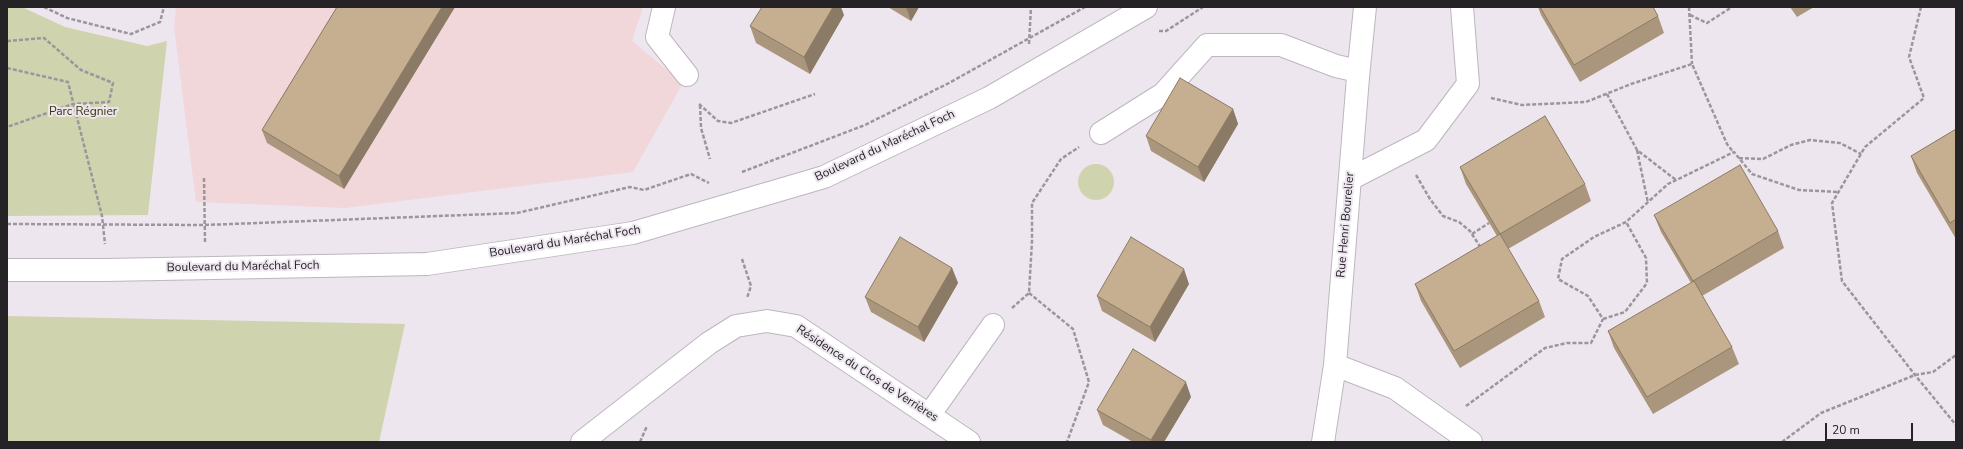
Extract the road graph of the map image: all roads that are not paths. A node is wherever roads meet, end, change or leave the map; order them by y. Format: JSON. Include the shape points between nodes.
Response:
{"nodes":[{"id":1,"x":664,"y":7,"type":"edge"},
{"id":2,"x":1146,"y":7,"type":"edge"},
{"id":3,"x":1366,"y":7,"type":"edge"},
{"id":4,"x":1462,"y":7,"type":"edge"},
{"id":5,"x":1358,"y":71,"type":"junction"},
{"id":6,"x":687,"y":75,"type":"road end"},
{"id":7,"x":1101,"y":133,"type":"road end"},
{"id":8,"x":1350,"y":179,"type":"junction"},
{"id":9,"x":7,"y":270,"type":"edge"},
{"id":10,"x":993,"y":326,"type":"road end"},
{"id":11,"x":1335,"y":365,"type":"junction"},
{"id":12,"x":930,"y":414,"type":"junction"},
{"id":13,"x":582,"y":442,"type":"edge"},
{"id":14,"x":969,"y":442,"type":"edge"},
{"id":15,"x":1323,"y":442,"type":"edge"},
{"id":16,"x":1471,"y":442,"type":"edge"}],
"edges":[{"from":1,"to":6,"type":"street","via":[[657,37]]},
{"from":2,"to":9,"type":"street","name":"Boulevard du Maréchal Foch","via":[[988,98],[824,177],[633,233],[427,264]]},
{"from":3,"to":5,"type":"street","name":"Rue Henri Bourelier"},
{"from":4,"to":8,"type":"street","via":[[1468,84],[1426,140]]},
{"from":5,"to":7,"type":"street","via":[[1336,66],[1281,45],[1207,45],[1163,94]]},
{"from":5,"to":8,"type":"street","name":"Rue Henri Bourelier"},
{"from":8,"to":11,"type":"street","name":"Rue Henri Bourelier"},
{"from":10,"to":12,"type":"street"},
{"from":11,"to":15,"type":"street","name":"Rue Henri Bourelier"},
{"from":11,"to":16,"type":"street","via":[[1395,388]]},
{"from":12,"to":13,"type":"street","name":"Résidence du Clos de Verrières","via":[[796,326],[767,321],[736,326],[709,343]]},
{"from":12,"to":14,"type":"street","name":"Résidence du Clos de Verrières"}]}
